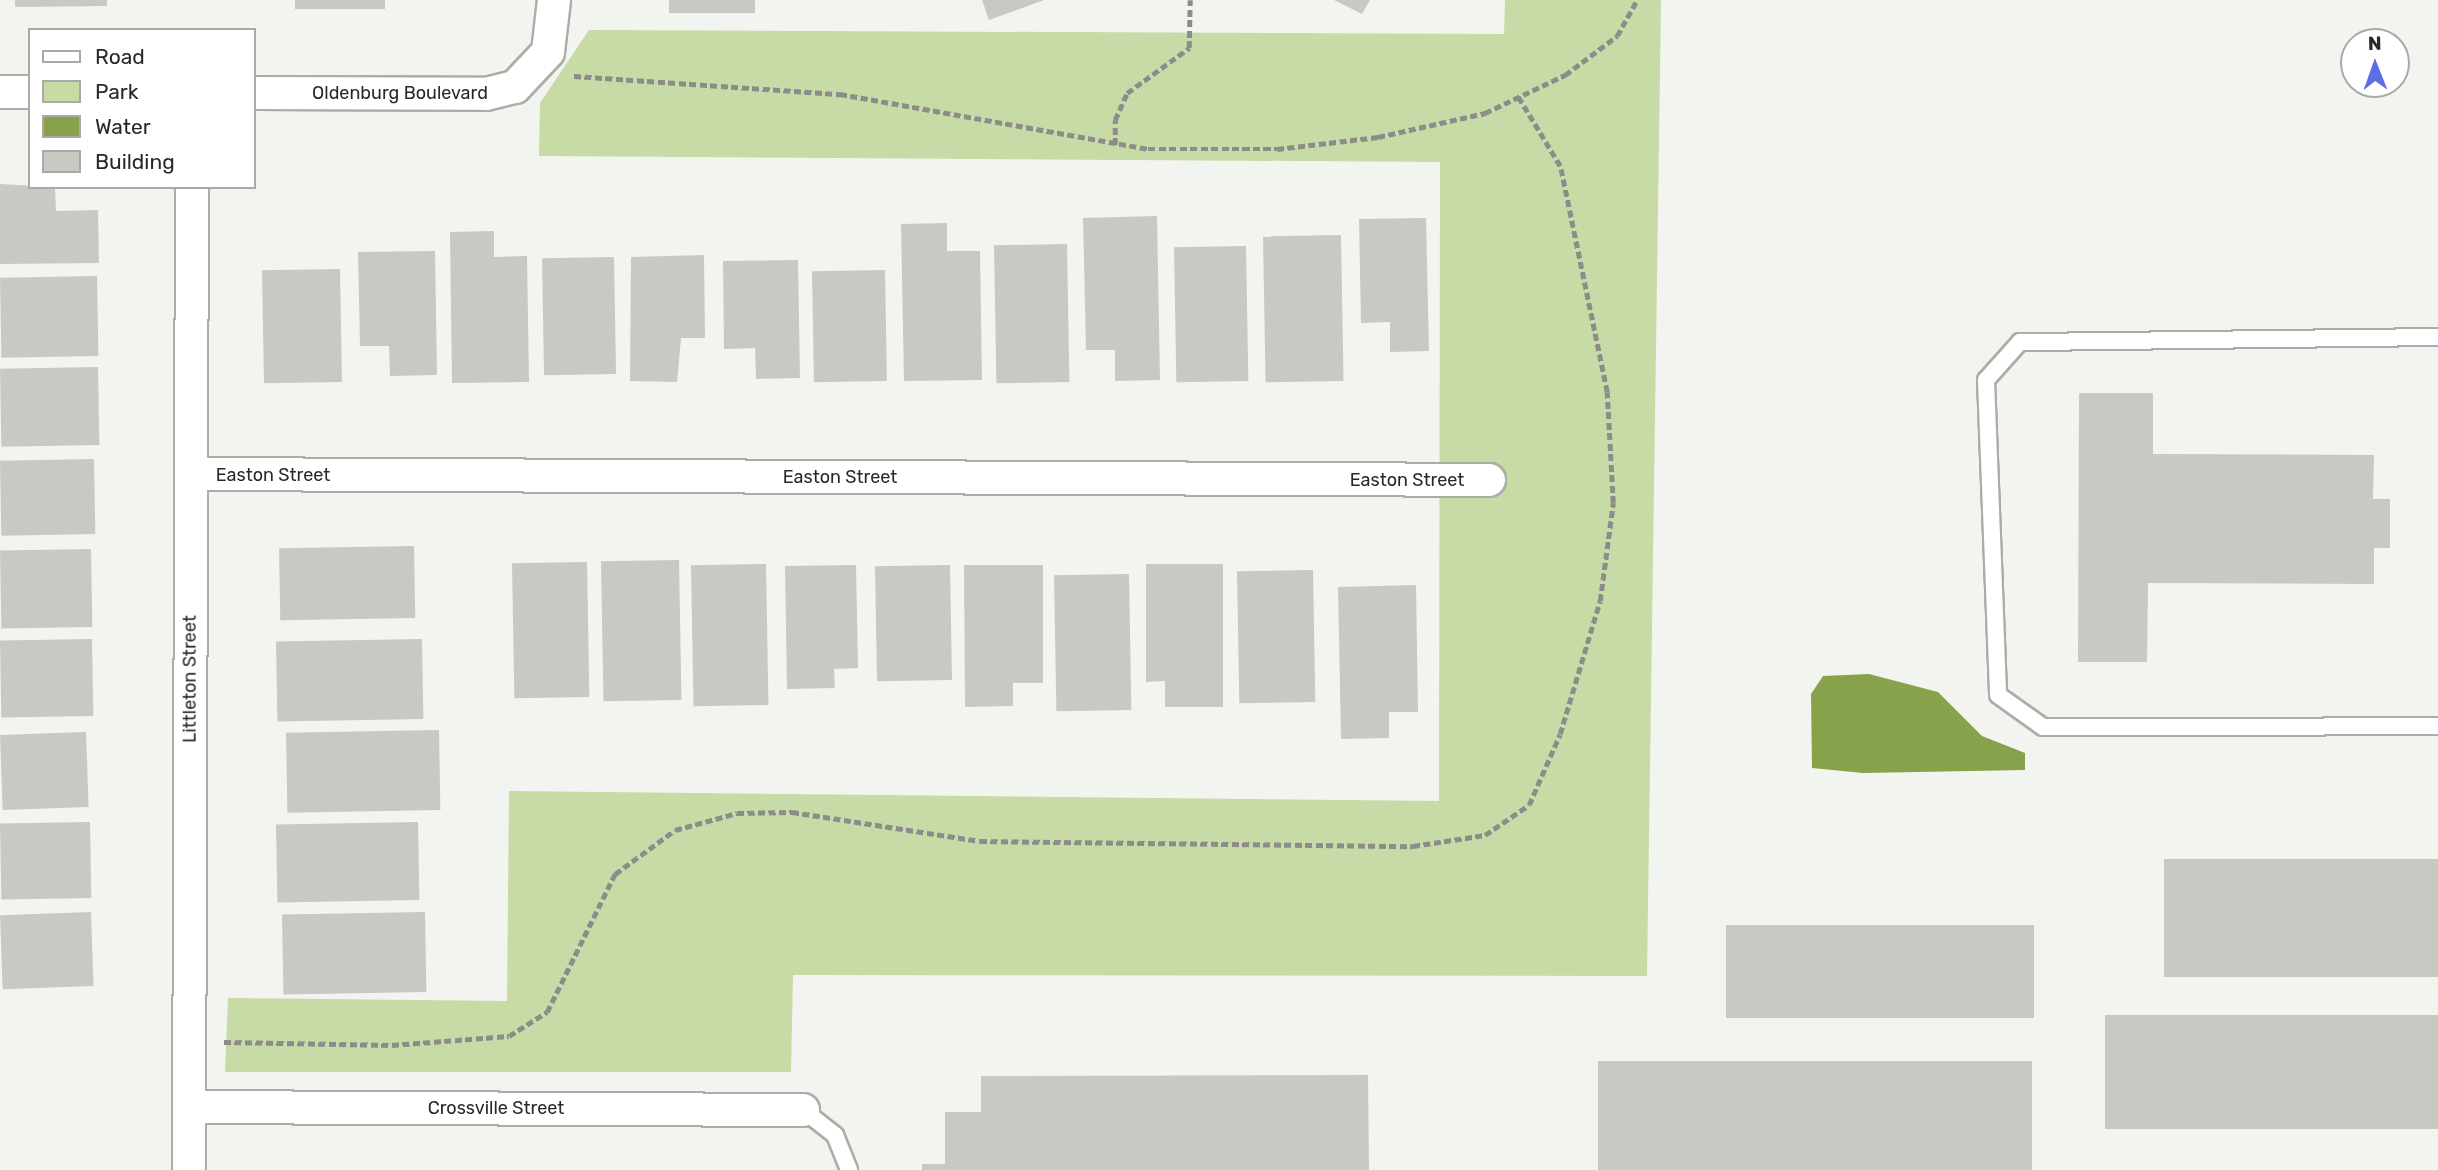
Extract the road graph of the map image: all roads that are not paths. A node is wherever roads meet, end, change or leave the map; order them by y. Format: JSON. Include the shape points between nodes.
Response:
{"nodes":[{"id":1,"x":554,"y":0,"type":"edge"},
{"id":2,"x":0,"y":92,"type":"edge"},
{"id":3,"x":28,"y":92,"type":"edge"},
{"id":4,"x":256,"y":93,"type":"edge"},
{"id":5,"x":192,"y":189,"type":"edge"},
{"id":6,"x":2438,"y":337,"type":"edge"},
{"id":7,"x":191,"y":474,"type":"junction"},
{"id":8,"x":1489,"y":480,"type":"dead end"},
{"id":9,"x":2438,"y":726,"type":"edge"},
{"id":10,"x":189,"y":1107,"type":"junction"},
{"id":11,"x":803,"y":1110,"type":"joint"},
{"id":12,"x":189,"y":1170,"type":"edge"},
{"id":13,"x":849,"y":1170,"type":"edge"}],
"edges":[{"from":1,"to":4,"type":"street","name":"Oldenburg Boulevard","via":[[554,36],[539,69],[515,87],[486,94]]},
{"from":2,"to":3,"type":"street"},
{"from":5,"to":7,"type":"street","name":"Littleton Street"},
{"from":6,"to":9,"type":"lane","via":[[2020,342],[1986,380],[1998,695],[2043,727]]},
{"from":7,"to":8,"type":"street","name":"Easton Street"},
{"from":7,"to":10,"type":"street","name":"Littleton Street"},
{"from":10,"to":11,"type":"street","name":"Crossville Street"},
{"from":10,"to":12,"type":"street","name":"Littleton Street"},
{"from":11,"to":13,"type":"lane","via":[[835,1135]]}]}
